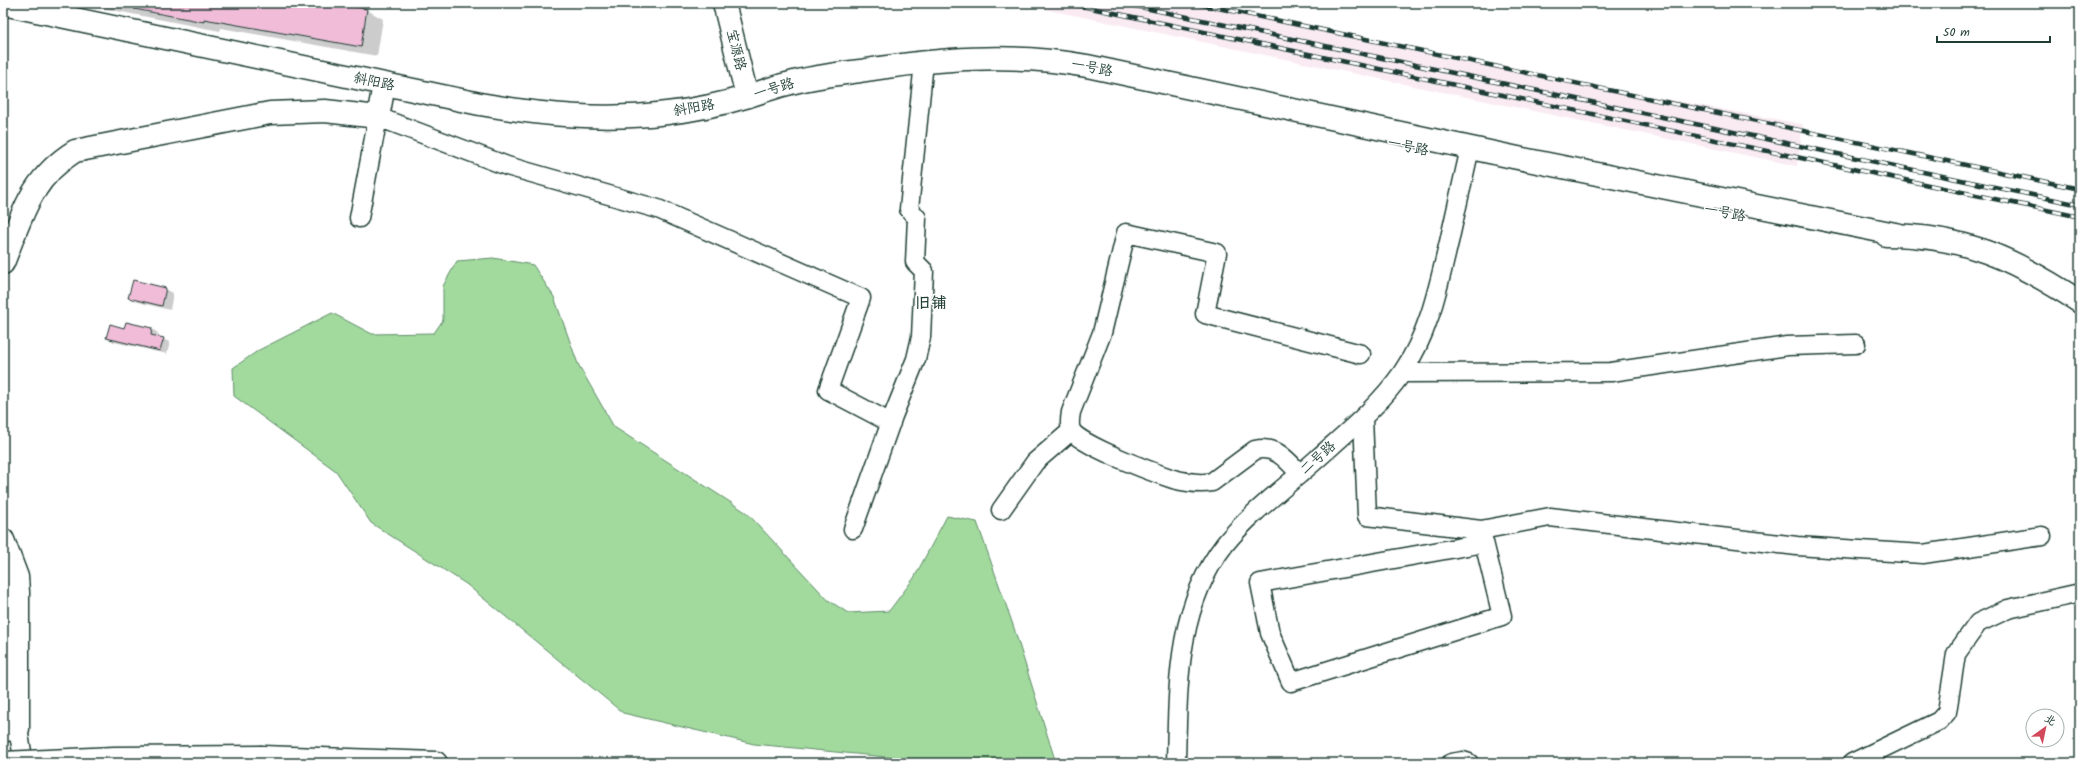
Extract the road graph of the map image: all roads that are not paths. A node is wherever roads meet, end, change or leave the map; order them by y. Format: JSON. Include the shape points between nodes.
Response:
{"nodes":[{"id":1,"x":724,"y":3,"type":"edge"},
{"id":2,"x":3,"y":4,"type":"edge"},
{"id":3,"x":923,"y":68,"type":"junction"},
{"id":4,"x":384,"y":84,"type":"junction"},
{"id":5,"x":747,"y":96,"type":"junction"},
{"id":6,"x":378,"y":117,"type":"junction"},
{"id":7,"x":1469,"y":154,"type":"junction"},
{"id":8,"x":359,"y":218,"type":"dead end"},
{"id":9,"x":3,"y":263,"type":"edge"},
{"id":10,"x":2080,"y":302,"type":"edge"},
{"id":11,"x":1856,"y":344,"type":"dead end"},
{"id":12,"x":1361,"y":354,"type":"dead end"},
{"id":13,"x":1402,"y":373,"type":"junction"},
{"id":14,"x":1363,"y":418,"type":"junction"},
{"id":15,"x":890,"y":423,"type":"junction"},
{"id":16,"x":1071,"y":431,"type":"junction"},
{"id":17,"x":1300,"y":474,"type":"junction"},
{"id":18,"x":1001,"y":510,"type":"dead end"},
{"id":19,"x":853,"y":529,"type":"dead end"},
{"id":20,"x":2042,"y":536,"type":"dead end"},
{"id":21,"x":1482,"y":537,"type":"junction"},
{"id":22,"x":3,"y":540,"type":"edge"},
{"id":23,"x":2080,"y":593,"type":"edge"},
{"id":24,"x":11,"y":729,"type":"edge"},
{"id":25,"x":3,"y":763,"type":"edge"},
{"id":26,"x":24,"y":763,"type":"edge"},
{"id":27,"x":436,"y":763,"type":"edge"},
{"id":28,"x":1176,"y":763,"type":"edge"},
{"id":29,"x":1451,"y":763,"type":"edge"},
{"id":30,"x":1468,"y":763,"type":"edge"},
{"id":31,"x":1852,"y":763,"type":"edge"}],
"edges":[{"from":1,"to":5,"type":"street","name":"宝源路"},
{"from":2,"to":4,"type":"street","name":"斜阳路"},
{"from":3,"to":5,"type":"street","name":"一号路","via":[[879,68],[787,83]]},
{"from":3,"to":7,"type":"street","name":"一号路","via":[[1012,58],[1074,63]]},
{"from":3,"to":15,"type":"street","via":[[909,209],[917,218],[915,262],[924,271],[921,337],[916,359]]},
{"from":4,"to":5,"type":"street","name":"斜阳路","via":[[531,112],[592,117],[668,113],[712,106]]},
{"from":4,"to":6,"type":"street"},
{"from":6,"to":8,"type":"street"},
{"from":6,"to":9,"type":"street","via":[[325,111],[270,113],[75,151],[52,167],[32,193]]},
{"from":6,"to":15,"type":"street","via":[[507,166],[658,210],[861,298],[828,390]]},
{"from":7,"to":10,"type":"street","name":"一号路","via":[[1900,235],[1939,239],[1982,250],[2011,261]]},
{"from":7,"to":13,"type":"street","name":"二号路","via":[[1428,324]]},
{"from":11,"to":13,"type":"street","via":[[1787,346],[1611,372]]},
{"from":12,"to":16,"type":"street","via":[[1205,314],[1217,253],[1126,233],[1102,333],[1071,412]]},
{"from":13,"to":14,"type":"street","name":"二号路"},
{"from":14,"to":17,"type":"street","name":"二号路"},
{"from":14,"to":21,"type":"street","via":[[1367,516]]},
{"from":15,"to":19,"type":"street"},
{"from":16,"to":17,"type":"street","via":[[1102,451],[1173,479],[1194,483],[1212,482],[1255,450],[1263,448],[1271,449],[1288,460]]},
{"from":16,"to":18,"type":"street","via":[[1035,462]]},
{"from":17,"to":28,"type":"street","name":"二号路","via":[[1239,528],[1220,552],[1200,586],[1183,640],[1179,670]]},
{"from":20,"to":21,"type":"street","via":[[1923,554],[1796,546],[1550,517]]},
{"from":21,"to":21,"type":"street","via":[[1502,616],[1291,682],[1270,633],[1260,583]]},
{"from":22,"to":24,"type":"street","via":[[16,577],[18,592]]},
{"from":23,"to":31,"type":"street","via":[[2008,609],[1978,623],[1956,654],[1947,712],[1939,721]]},
{"from":24,"to":26,"type":"street"},
{"from":25,"to":27,"type":"street","bridge":true,"via":[[114,758],[262,757]]},
{"from":29,"to":30,"type":"street"}]}
